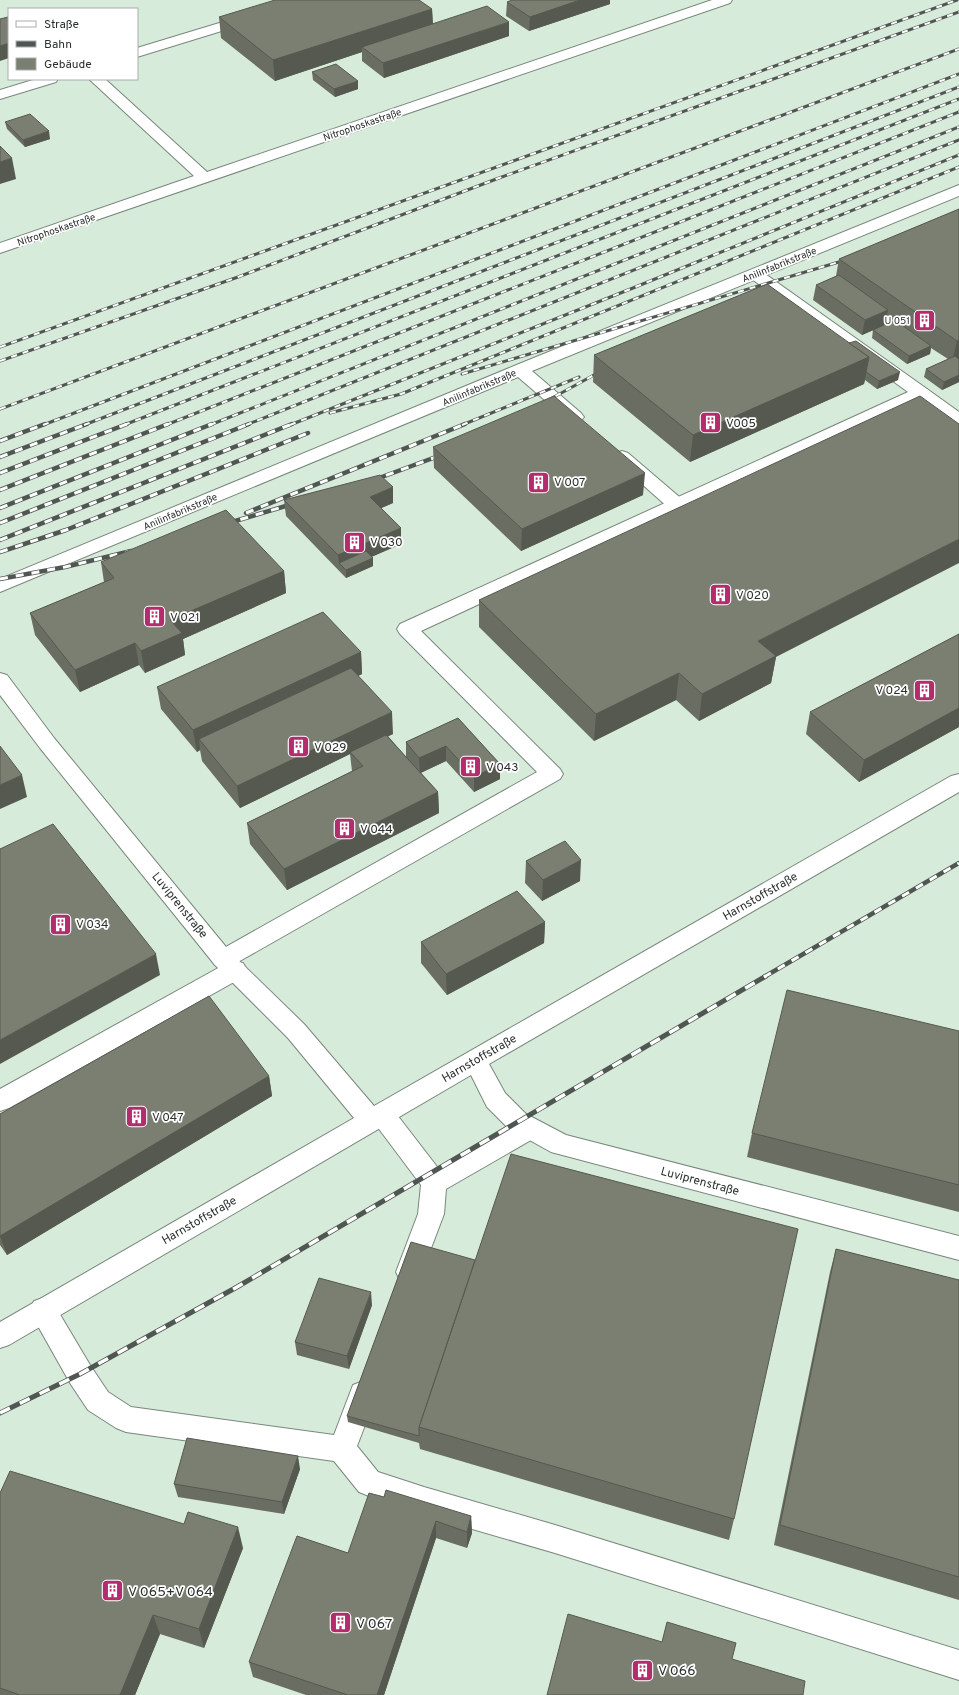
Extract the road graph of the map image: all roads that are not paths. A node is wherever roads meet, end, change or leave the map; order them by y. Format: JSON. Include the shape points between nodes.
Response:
{"nodes":[{"id":1,"x":725,"y":0,"type":"edge"},
{"id":2,"x":264,"y":13,"type":"edge"},
{"id":3,"x":138,"y":53,"type":"edge"},
{"id":4,"x":48,"y":80,"type":"edge"},
{"id":5,"x":97,"y":80,"type":"edge"},
{"id":6,"x":0,"y":95,"type":"edge"},
{"id":7,"x":205,"y":178,"type":"junction"},
{"id":8,"x":959,"y":190,"type":"edge"},
{"id":9,"x":0,"y":248,"type":"edge"},
{"id":10,"x":755,"y":274,"type":"junction"},
{"id":11,"x":520,"y":370,"type":"junction"},
{"id":12,"x":921,"y":393,"type":"junction"},
{"id":13,"x":959,"y":420,"type":"edge"},
{"id":14,"x":588,"y":428,"type":"edge"},
{"id":15,"x":612,"y":449,"type":"edge"},
{"id":16,"x":677,"y":505,"type":"junction"},
{"id":17,"x":0,"y":586,"type":"edge"},
{"id":18,"x":0,"y":680,"type":"edge"},
{"id":19,"x":959,"y":782,"type":"edge"},
{"id":20,"x":229,"y":964,"type":"junction"},
{"id":21,"x":475,"y":1060,"type":"junction"},
{"id":22,"x":0,"y":1100,"type":"edge"},
{"id":23,"x":376,"y":1117,"type":"junction"},
{"id":24,"x":529,"y":1129,"type":"junction"},
{"id":25,"x":434,"y":1183,"type":"junction"},
{"id":26,"x":959,"y":1248,"type":"edge"},
{"id":27,"x":400,"y":1295,"type":"edge"},
{"id":28,"x":43,"y":1310,"type":"junction"},
{"id":29,"x":0,"y":1336,"type":"edge"},
{"id":30,"x":370,"y":1376,"type":"edge"},
{"id":31,"x":342,"y":1449,"type":"junction"},
{"id":32,"x":959,"y":1665,"type":"edge"}],
"edges":[{"from":1,"to":7,"type":"street","name":"Nitrophoskastraße"},
{"from":2,"to":3,"type":"street"},
{"from":4,"to":6,"type":"street"},
{"from":5,"to":7,"type":"street"},
{"from":7,"to":9,"type":"street","name":"Nitrophoskastraße"},
{"from":8,"to":10,"type":"street","name":"Anilinfabrikstraße"},
{"from":10,"to":11,"type":"street","name":"Anilinfabrikstraße"},
{"from":10,"to":12,"type":"street"},
{"from":11,"to":14,"type":"street"},
{"from":11,"to":17,"type":"street","name":"Anilinfabrikstraße"},
{"from":12,"to":13,"type":"street"},
{"from":12,"to":16,"type":"street"},
{"from":15,"to":16,"type":"street"},
{"from":16,"to":20,"type":"street","via":[[407,629],[552,774]]},
{"from":18,"to":20,"type":"street","name":"Luviprenstraße","via":[[47,743]]},
{"from":19,"to":21,"type":"street","name":"Harnstoffstraße"},
{"from":20,"to":22,"type":"street"},
{"from":20,"to":23,"type":"street","name":"Luviprenstraße"},
{"from":21,"to":23,"type":"street","name":"Harnstoffstraße"},
{"from":21,"to":24,"type":"street","name":"Luviprenstraße","via":[[496,1100]]},
{"from":23,"to":25,"type":"street","name":"Luviprenstraße"},
{"from":23,"to":28,"type":"street","name":"Harnstoffstraße"},
{"from":24,"to":25,"type":"street"},
{"from":24,"to":26,"type":"street","name":"Luviprenstraße","via":[[560,1144]]},
{"from":25,"to":27,"type":"street","via":[[431,1214]]},
{"from":28,"to":29,"type":"street","name":"Harnstoffstraße"},
{"from":28,"to":31,"type":"street","via":[[98,1401],[126,1419]]},
{"from":30,"to":31,"type":"street"},
{"from":31,"to":32,"type":"street","via":[[369,1482]]}]}
